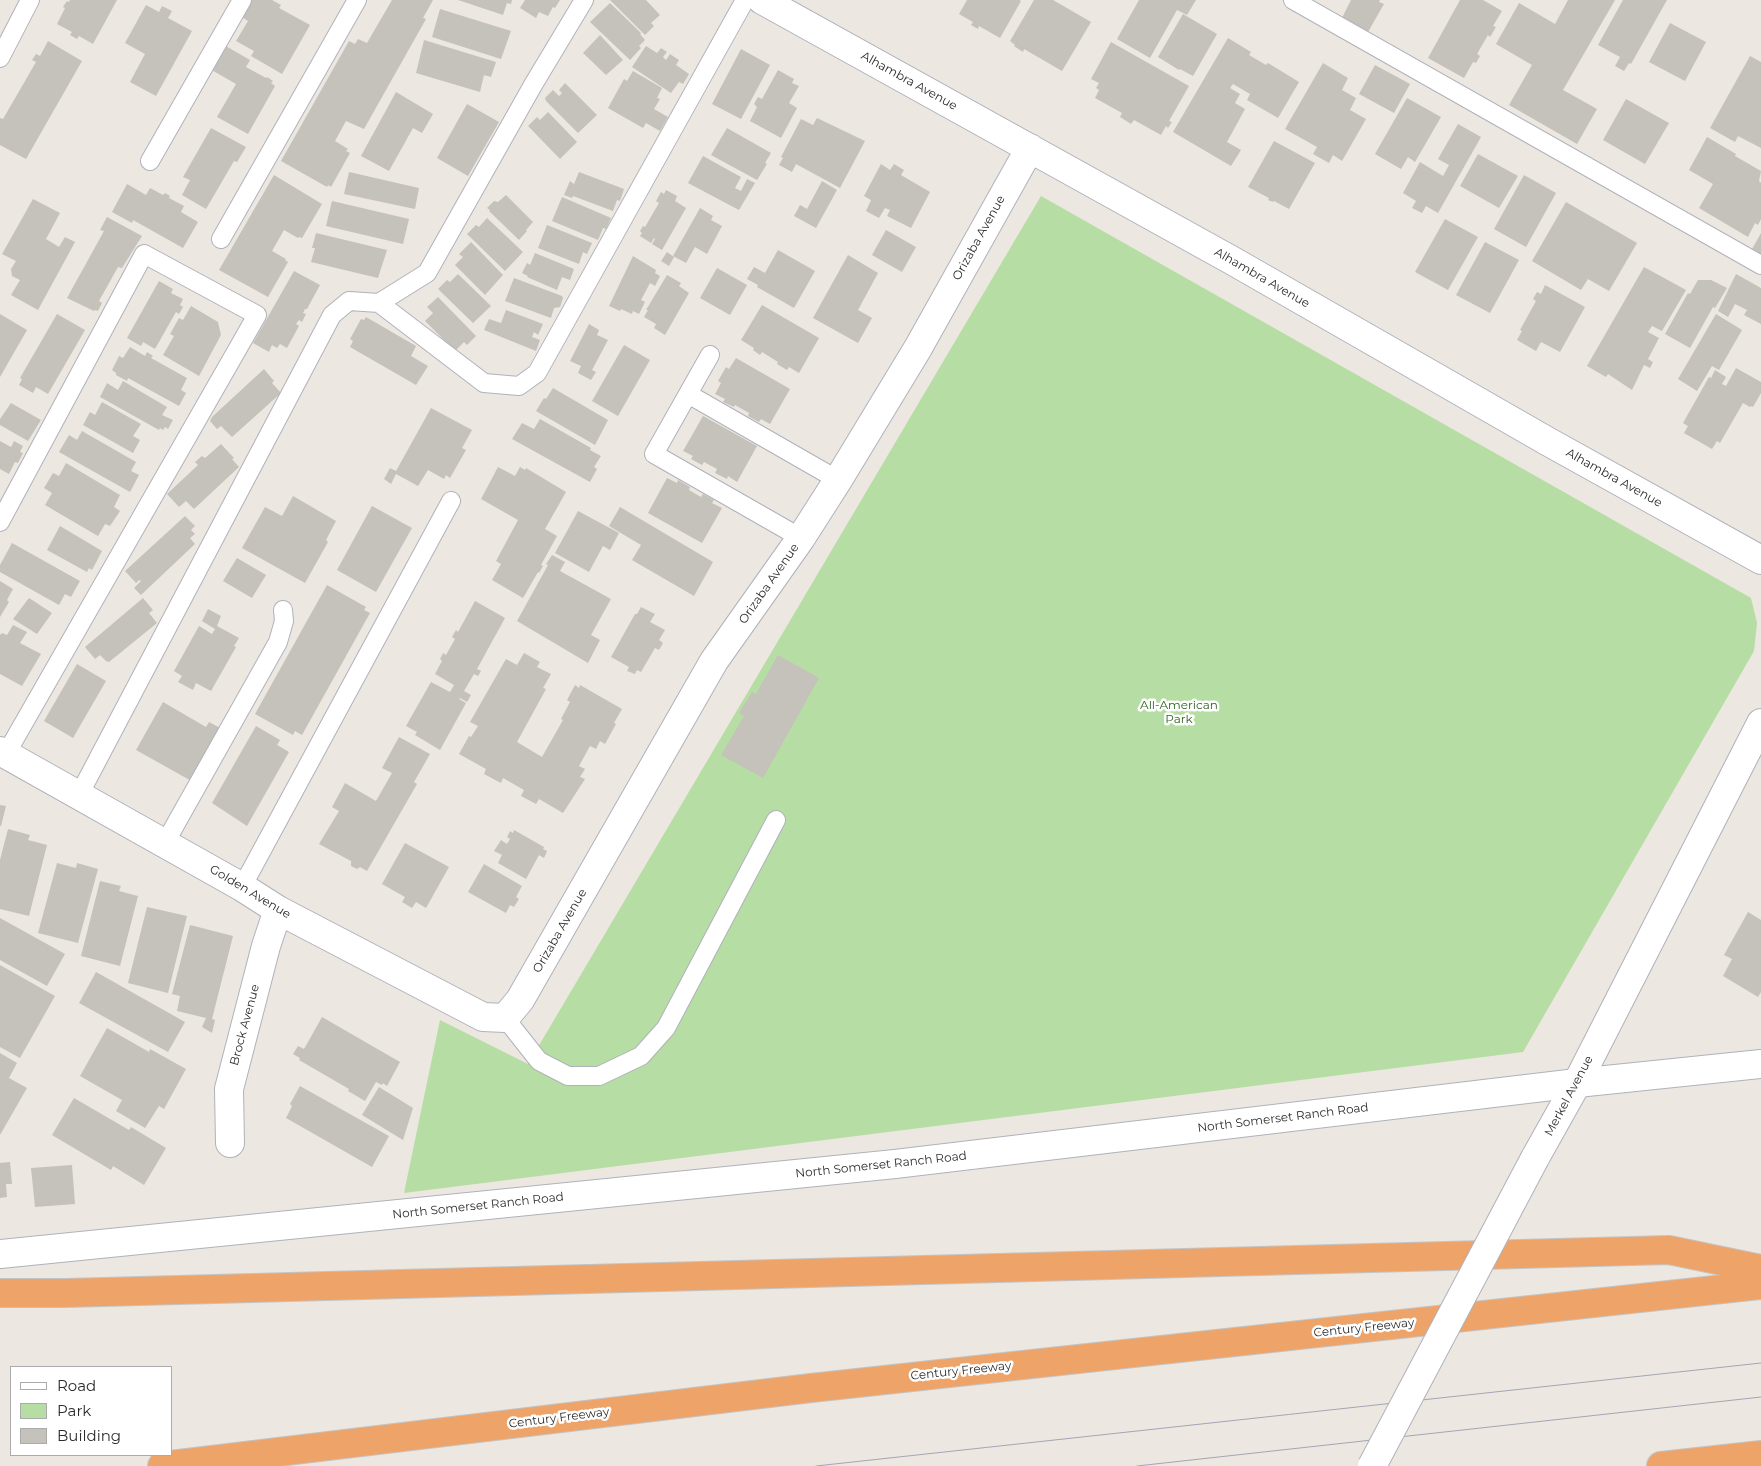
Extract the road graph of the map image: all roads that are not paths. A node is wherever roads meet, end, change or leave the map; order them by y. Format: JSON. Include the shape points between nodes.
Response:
{"nodes":[{"id":1,"x":30,"y":0,"type":"edge"},
{"id":2,"x":242,"y":0,"type":"edge"},
{"id":3,"x":357,"y":0,"type":"edge"},
{"id":4,"x":584,"y":0,"type":"edge"},
{"id":5,"x":746,"y":0,"type":"edge"},
{"id":6,"x":762,"y":0,"type":"edge"},
{"id":7,"x":1293,"y":0,"type":"edge"},
{"id":8,"x":0,"y":58,"type":"edge"},
{"id":9,"x":1030,"y":148,"type":"junction"},
{"id":10,"x":150,"y":161,"type":"dead end"},
{"id":11,"x":221,"y":239,"type":"dead end"},
{"id":12,"x":1761,"y":265,"type":"edge"},
{"id":13,"x":378,"y":304,"type":"junction"},
{"id":14,"x":710,"y":355,"type":"dead end"},
{"id":15,"x":688,"y":394,"type":"junction"},
{"id":16,"x":838,"y":480,"type":"junction"},
{"id":17,"x":451,"y":502,"type":"dead end"},
{"id":18,"x":0,"y":522,"type":"edge"},
{"id":19,"x":801,"y":538,"type":"junction"},
{"id":20,"x":1761,"y":560,"type":"edge"},
{"id":21,"x":283,"y":610,"type":"dead end"},
{"id":22,"x":1761,"y":723,"type":"edge"},
{"id":23,"x":3,"y":753,"type":"edge"},
{"id":24,"x":79,"y":795,"type":"junction"},
{"id":25,"x":776,"y":820,"type":"dead end"},
{"id":26,"x":165,"y":843,"type":"junction"},
{"id":27,"x":242,"y":887,"type":"junction"},
{"id":28,"x":278,"y":910,"type":"junction"},
{"id":29,"x":505,"y":1018,"type":"junction"},
{"id":30,"x":1761,"y":1064,"type":"edge"},
{"id":31,"x":1577,"y":1083,"type":"junction"},
{"id":32,"x":230,"y":1143,"type":"dead end"},
{"id":33,"x":0,"y":1254,"type":"edge"},
{"id":34,"x":1761,"y":1269,"type":"edge"},
{"id":35,"x":1761,"y":1285,"type":"edge"},
{"id":36,"x":0,"y":1293,"type":"edge"},
{"id":37,"x":1761,"y":1455,"type":"edge"},
{"id":38,"x":162,"y":1466,"type":"edge"},
{"id":39,"x":1372,"y":1466,"type":"edge"},
{"id":40,"x":1661,"y":1466,"type":"edge"}],
"edges":[{"from":1,"to":8,"type":"lane"},
{"from":2,"to":10,"type":"lane"},
{"from":3,"to":11,"type":"lane"},
{"from":4,"to":13,"type":"lane","via":[[427,273]]},
{"from":5,"to":13,"type":"lane","via":[[537,373],[519,386],[484,384]]},
{"from":6,"to":9,"type":"street","name":"Alhambra Avenue"},
{"from":7,"to":12,"type":"lane"},
{"from":9,"to":16,"type":"street","name":"Orizaba Avenue","via":[[918,348]]},
{"from":9,"to":20,"type":"street","name":"Alhambra Avenue"},
{"from":13,"to":24,"type":"lane","via":[[349,301],[332,315]]},
{"from":14,"to":15,"type":"lane"},
{"from":15,"to":16,"type":"lane"},
{"from":15,"to":19,"type":"lane","via":[[654,454]]},
{"from":16,"to":19,"type":"street","name":"Orizaba Avenue"},
{"from":17,"to":27,"type":"lane"},
{"from":18,"to":23,"type":"lane","via":[[144,254],[257,315]]},
{"from":19,"to":29,"type":"street","name":"Orizaba Avenue","via":[[714,661],[525,991]]},
{"from":21,"to":26,"type":"lane","via":[[284,621],[278,642]]},
{"from":22,"to":31,"type":"street","name":"Merkel Avenue"},
{"from":23,"to":24,"type":"street","name":"Golden Avenue"},
{"from":24,"to":26,"type":"street","name":"Golden Avenue"},
{"from":25,"to":29,"type":"lane","via":[[666,1028],[640,1056],[599,1076],[568,1076],[539,1061]]},
{"from":26,"to":27,"type":"street","name":"Golden Avenue"},
{"from":27,"to":28,"type":"street","name":"Golden Avenue"},
{"from":28,"to":29,"type":"street","name":"Golden Avenue","via":[[483,1017]]},
{"from":28,"to":32,"type":"street","name":"Brock Avenue","via":[[229,1089]]},
{"from":30,"to":31,"type":"street","name":"North Somerset Ranch Road"},
{"from":31,"to":33,"type":"street","name":"North Somerset Ranch Road","via":[[896,1164]]},
{"from":31,"to":39,"type":"street","name":"Merkel Avenue","bridge":true},
{"from":34,"to":36,"type":"highway","via":[[1669,1250]]},
{"from":35,"to":38,"type":"highway","name":"Century Freeway","via":[[821,1386]]},
{"from":37,"to":40,"type":"highway"}]}
